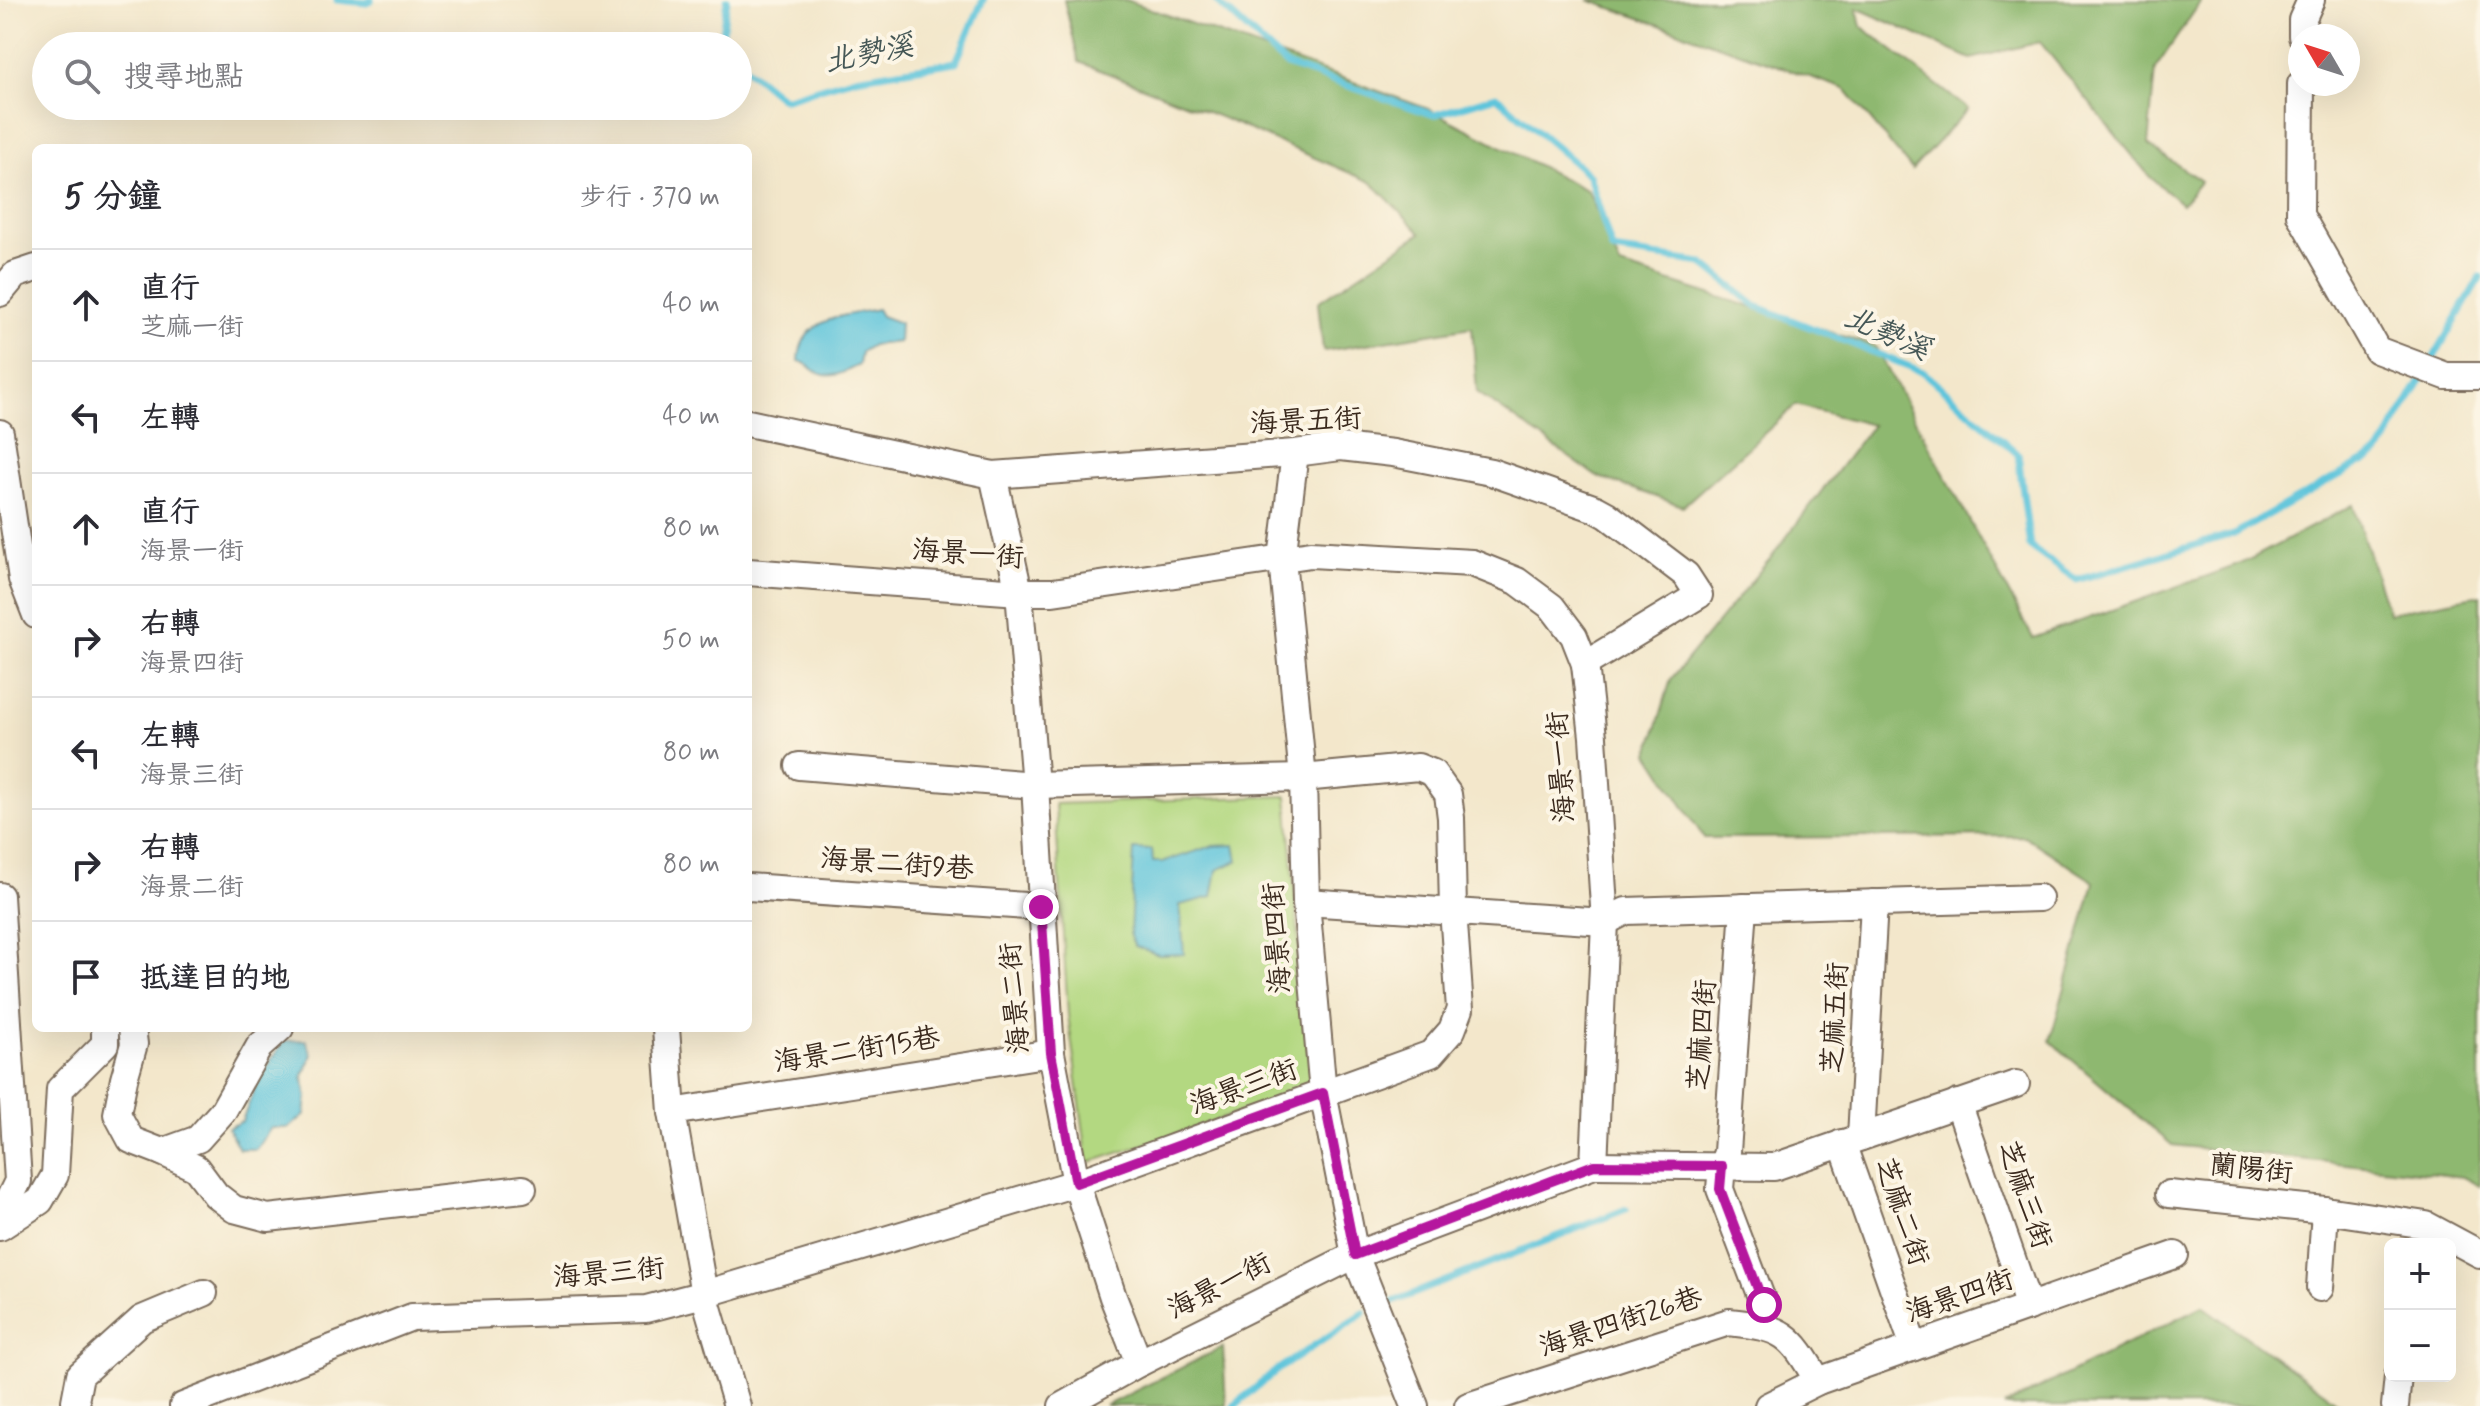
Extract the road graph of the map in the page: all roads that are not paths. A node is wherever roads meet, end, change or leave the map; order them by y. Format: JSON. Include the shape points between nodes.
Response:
{"nodes":[{"id":1,"x":2311,"y":0,"type":"edge"},
{"id":2,"x":2302,"y":24,"type":"edge"},
{"id":3,"x":2301,"y":96,"type":"edge"},
{"id":4,"x":32,"y":269,"type":"edge"},
{"id":5,"x":0,"y":293,"type":"edge"},
{"id":6,"x":2480,"y":376,"type":"edge"},
{"id":7,"x":752,"y":424,"type":"edge"},
{"id":8,"x":0,"y":433,"type":"edge"},
{"id":9,"x":1295,"y":453,"type":"junction"},
{"id":10,"x":2,"y":473,"type":"edge"},
{"id":11,"x":993,"y":475,"type":"junction"},
{"id":12,"x":1282,"y":559,"type":"junction"},
{"id":13,"x":752,"y":572,"type":"edge"},
{"id":14,"x":1019,"y":592,"type":"junction"},
{"id":15,"x":32,"y":605,"type":"edge"},
{"id":16,"x":1585,"y":664,"type":"junction"},
{"id":17,"x":799,"y":766,"type":"dead end"},
{"id":18,"x":1303,"y":778,"type":"junction"},
{"id":19,"x":1035,"y":785,"type":"junction"},
{"id":20,"x":752,"y":887,"type":"edge"},
{"id":21,"x":0,"y":896,"type":"edge"},
{"id":22,"x":2039,"y":898,"type":"dead end"},
{"id":23,"x":1306,"y":902,"type":"junction"},
{"id":24,"x":1874,"y":903,"type":"junction"},
{"id":25,"x":1041,"y":907,"type":"junction"},
{"id":26,"x":1744,"y":907,"type":"junction"},
{"id":27,"x":1453,"y":910,"type":"junction"},
{"id":28,"x":1605,"y":922,"type":"junction"},
{"id":29,"x":105,"y":1032,"type":"edge"},
{"id":30,"x":132,"y":1032,"type":"edge"},
{"id":31,"x":276,"y":1032,"type":"edge"},
{"id":32,"x":666,"y":1032,"type":"edge"},
{"id":33,"x":1051,"y":1053,"type":"junction"},
{"id":34,"x":2016,"y":1084,"type":"dead end"},
{"id":35,"x":1323,"y":1093,"type":"junction"},
{"id":36,"x":1958,"y":1103,"type":"junction"},
{"id":37,"x":672,"y":1112,"type":"junction"},
{"id":38,"x":1852,"y":1140,"type":"junction"},
{"id":39,"x":162,"y":1152,"type":"junction"},
{"id":40,"x":1594,"y":1165,"type":"junction"},
{"id":41,"x":1722,"y":1166,"type":"junction"},
{"id":42,"x":1076,"y":1183,"type":"junction"},
{"id":43,"x":523,"y":1189,"type":"dead end"},
{"id":44,"x":2169,"y":1194,"type":"dead end"},
{"id":45,"x":2325,"y":1210,"type":"junction"},
{"id":46,"x":0,"y":1218,"type":"edge"},
{"id":47,"x":0,"y":1227,"type":"edge"},
{"id":48,"x":2411,"y":1234,"type":"edge"},
{"id":49,"x":2480,"y":1254,"type":"edge"},
{"id":50,"x":1355,"y":1255,"type":"junction"},
{"id":51,"x":2175,"y":1255,"type":"dead end"},
{"id":52,"x":2320,"y":1288,"type":"dead end"},
{"id":53,"x":204,"y":1293,"type":"dead end"},
{"id":54,"x":704,"y":1294,"type":"junction"},
{"id":55,"x":2029,"y":1307,"type":"junction"},
{"id":56,"x":1764,"y":1326,"type":"junction"},
{"id":57,"x":1914,"y":1347,"type":"junction"},
{"id":58,"x":1139,"y":1363,"type":"junction"},
{"id":59,"x":1818,"y":1381,"type":"junction"},
{"id":60,"x":2397,"y":1382,"type":"edge"},
{"id":61,"x":77,"y":1406,"type":"edge"},
{"id":62,"x":183,"y":1406,"type":"edge"},
{"id":63,"x":737,"y":1406,"type":"edge"},
{"id":64,"x":1062,"y":1406,"type":"edge"},
{"id":65,"x":1415,"y":1406,"type":"edge"},
{"id":66,"x":1468,"y":1406,"type":"edge"},
{"id":67,"x":1768,"y":1406,"type":"edge"},
{"id":68,"x":2395,"y":1406,"type":"edge"}],
"edges":[{"from":1,"to":2,"type":"street"},
{"from":3,"to":6,"type":"street","via":[[2300,215],[2377,350],[2441,374]]},
{"from":4,"to":5,"type":"street","via":[[15,275]]},
{"from":7,"to":11,"type":"street","name":"海景五街"},
{"from":8,"to":10,"type":"street"},
{"from":9,"to":11,"type":"street","name":"海景五街"},
{"from":9,"to":12,"type":"street","name":"海景四街"},
{"from":9,"to":16,"type":"street","name":"海景五街","via":[[1341,447],[1491,472],[1607,515],[1686,575],[1699,595]]},
{"from":10,"to":15,"type":"street","via":[[22,579]]},
{"from":11,"to":14,"type":"street","name":"海景二街"},
{"from":12,"to":14,"type":"street","name":"海景一街","via":[[1053,592]]},
{"from":12,"to":16,"type":"street","name":"海景一街","via":[[1311,554],[1472,563],[1517,581],[1552,607],[1574,636]]},
{"from":12,"to":18,"type":"street","name":"海景四街"},
{"from":13,"to":14,"type":"street","name":"海景一街"},
{"from":14,"to":19,"type":"street","name":"海景二街"},
{"from":16,"to":28,"type":"street","name":"海景一街"},
{"from":17,"to":19,"type":"street","name":"海景三街"},
{"from":18,"to":19,"type":"street","name":"海景三街"},
{"from":18,"to":23,"type":"street","name":"海景四街"},
{"from":18,"to":27,"type":"street","name":"海景三街","via":[[1418,767],[1433,773],[1448,794]]},
{"from":19,"to":25,"type":"street","name":"海景二街"},
{"from":20,"to":25,"type":"street","name":"海景二街9巷"},
{"from":21,"to":46,"type":"street","via":[[18,1181]]},
{"from":22,"to":24,"type":"street"},
{"from":23,"to":27,"type":"street"},
{"from":23,"to":35,"type":"street","name":"海景四街"},
{"from":24,"to":26,"type":"street"},
{"from":24,"to":38,"type":"street","name":"芝麻五街"},
{"from":25,"to":33,"type":"street","name":"海景二街"},
{"from":26,"to":28,"type":"street","via":[[1626,911]]},
{"from":26,"to":41,"type":"street","name":"芝麻四街"},
{"from":27,"to":28,"type":"street"},
{"from":27,"to":35,"type":"street","name":"海景三街","via":[[1460,1009],[1452,1030],[1431,1054]]},
{"from":28,"to":40,"type":"street","name":"海景一街"},
{"from":29,"to":47,"type":"street","via":[[105,1044],[60,1089],[55,1175],[40,1201]]},
{"from":30,"to":39,"type":"street","via":[[117,1114],[131,1140]]},
{"from":31,"to":39,"type":"street","via":[[259,1047],[223,1111],[198,1139]]},
{"from":32,"to":37,"type":"street"},
{"from":33,"to":37,"type":"street","name":"海景二街15巷"},
{"from":33,"to":42,"type":"street","name":"海景二街"},
{"from":34,"to":36,"type":"street"},
{"from":35,"to":42,"type":"street","name":"海景三街"},
{"from":35,"to":50,"type":"street","name":"海景四街"},
{"from":36,"to":38,"type":"street"},
{"from":36,"to":55,"type":"street","name":"芝麻三街"},
{"from":37,"to":54,"type":"street"},
{"from":38,"to":41,"type":"street","via":[[1774,1167]]},
{"from":38,"to":57,"type":"street","name":"芝麻二街"},
{"from":39,"to":43,"type":"street","via":[[196,1168],[234,1209],[268,1218]]},
{"from":40,"to":41,"type":"street"},
{"from":40,"to":50,"type":"street","name":"海景一街"},
{"from":41,"to":56,"type":"street","name":"芝麻四街","via":[[1720,1189],[1764,1305]]},
{"from":42,"to":54,"type":"street","name":"海景三街"},
{"from":42,"to":58,"type":"street","name":"海景二街"},
{"from":44,"to":45,"type":"street","name":"蘭陽街"},
{"from":45,"to":48,"type":"street","name":"蘭陽街"},
{"from":45,"to":52,"type":"street","name":"蘭陽街"},
{"from":48,"to":49,"type":"street","name":"蘭陽街","via":[[2426,1225]]},
{"from":50,"to":58,"type":"street","name":"海景一街"},
{"from":50,"to":65,"type":"street","name":"海景四街"},
{"from":51,"to":55,"type":"street","name":"海景四街"},
{"from":53,"to":61,"type":"street","via":[[142,1319],[80,1375]]},
{"from":54,"to":62,"type":"street","name":"海景三街","via":[[646,1309],[412,1317]]},
{"from":54,"to":63,"type":"street"},
{"from":55,"to":57,"type":"street","name":"海景四街"},
{"from":56,"to":59,"type":"street","name":"海景四街26巷","via":[[1786,1335],[1800,1349]]},
{"from":56,"to":66,"type":"street","name":"海景四街26巷","via":[[1729,1322]]},
{"from":57,"to":59,"type":"street","name":"海景四街"},
{"from":58,"to":64,"type":"street","name":"海景一街"},
{"from":59,"to":67,"type":"street","name":"海景四街"},
{"from":60,"to":68,"type":"street"}]}
